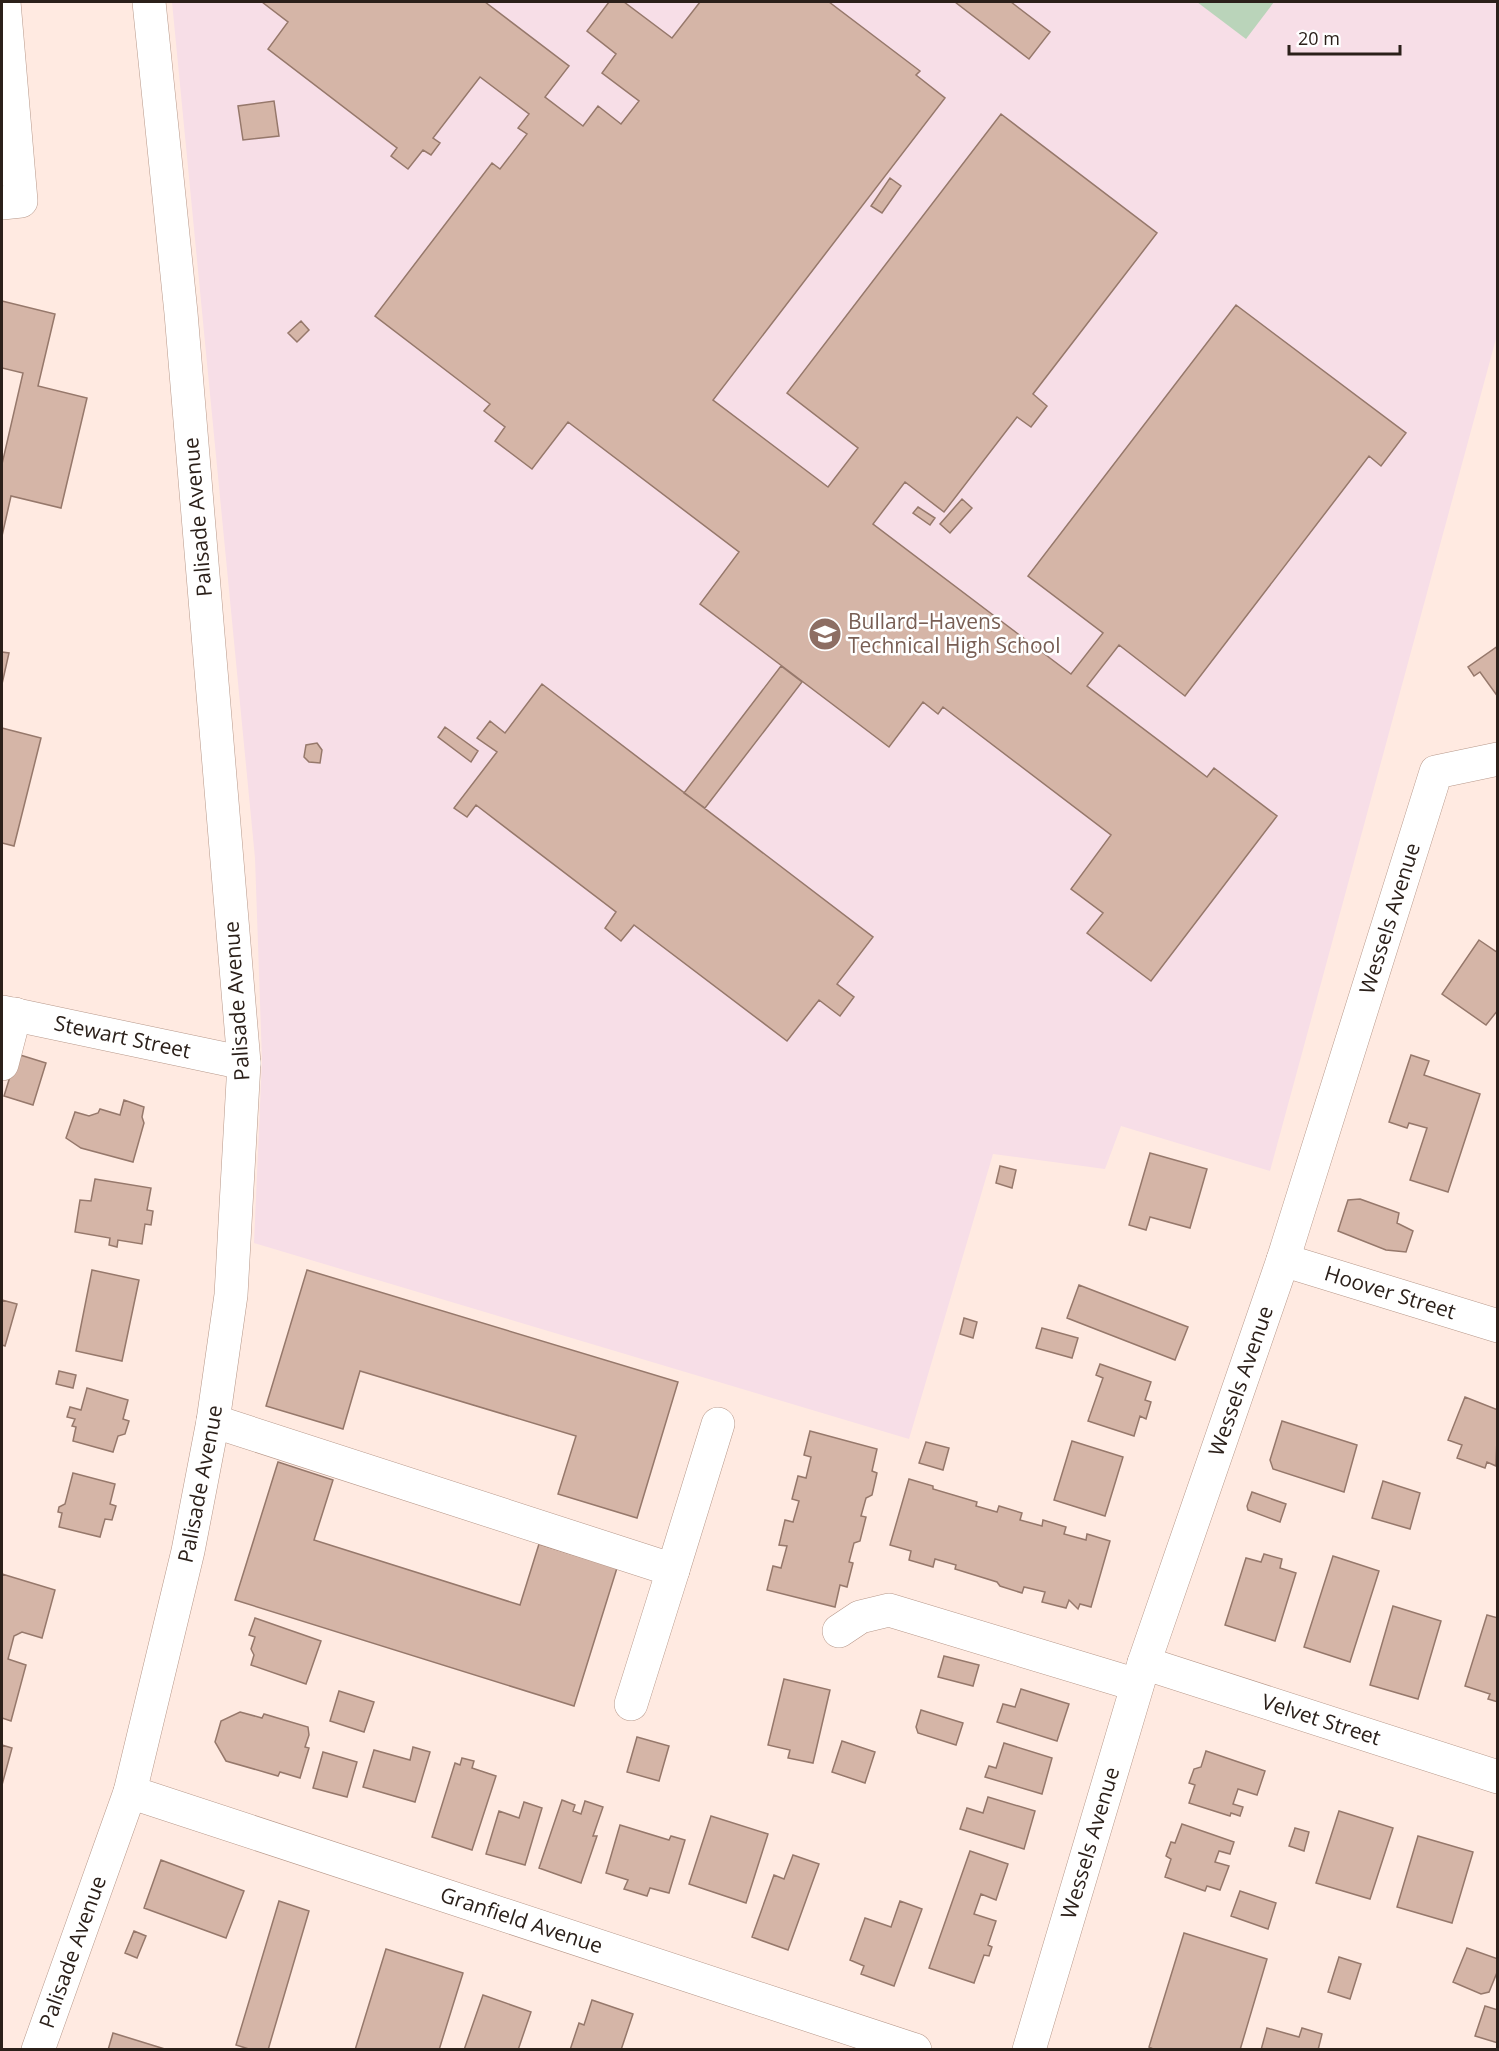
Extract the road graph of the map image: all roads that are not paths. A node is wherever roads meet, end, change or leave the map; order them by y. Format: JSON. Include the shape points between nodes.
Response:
{"nodes":[{"id":1,"x":4,"y":2,"type":"edge"},
{"id":2,"x":148,"y":2,"type":"edge"},
{"id":3,"x":2,"y":203,"type":"edge"},
{"id":4,"x":1497,"y":759,"type":"edge"},
{"id":5,"x":8,"y":1013,"type":"edge"},
{"id":6,"x":244,"y":1063,"type":"junction"},
{"id":7,"x":2,"y":1064,"type":"edge"},
{"id":8,"x":1283,"y":1260,"type":"junction"},
{"id":9,"x":1497,"y":1326,"type":"edge"},
{"id":10,"x":213,"y":1421,"type":"junction"},
{"id":11,"x":718,"y":1424,"type":"dead end"},
{"id":12,"x":673,"y":1570,"type":"junction"},
{"id":13,"x":838,"y":1631,"type":"dead end"},
{"id":14,"x":1141,"y":1674,"type":"junction"},
{"id":15,"x":631,"y":1704,"type":"dead end"},
{"id":16,"x":1497,"y":1777,"type":"edge"},
{"id":17,"x":130,"y":1792,"type":"junction"},
{"id":18,"x":38,"y":2049,"type":"edge"},
{"id":19,"x":915,"y":2049,"type":"edge"},
{"id":20,"x":1029,"y":2049,"type":"edge"}],
"edges":[{"from":1,"to":3,"type":"street","via":[[21,201]]},
{"from":2,"to":6,"type":"street","name":"Palisade Avenue","via":[[181,313]]},
{"from":4,"to":8,"type":"street","name":"Wessels Avenue","via":[[1436,772]]},
{"from":5,"to":6,"type":"street","name":"Stewart Street"},
{"from":5,"to":7,"type":"street"},
{"from":6,"to":10,"type":"street","name":"Palisade Avenue","via":[[231,1295]]},
{"from":8,"to":9,"type":"street","name":"Hoover Street"},
{"from":8,"to":14,"type":"street","name":"Wessels Avenue"},
{"from":10,"to":12,"type":"street"},
{"from":10,"to":17,"type":"street","name":"Palisade Avenue","via":[[188,1551]]},
{"from":11,"to":12,"type":"street"},
{"from":12,"to":15,"type":"street"},
{"from":13,"to":14,"type":"street","name":"Velvet Street","via":[[860,1617],[889,1610]]},
{"from":14,"to":16,"type":"street","name":"Velvet Street"},
{"from":14,"to":20,"type":"street","name":"Wessels Avenue"},
{"from":17,"to":18,"type":"street","name":"Palisade Avenue"},
{"from":17,"to":19,"type":"street","name":"Granfield Avenue"}]}
